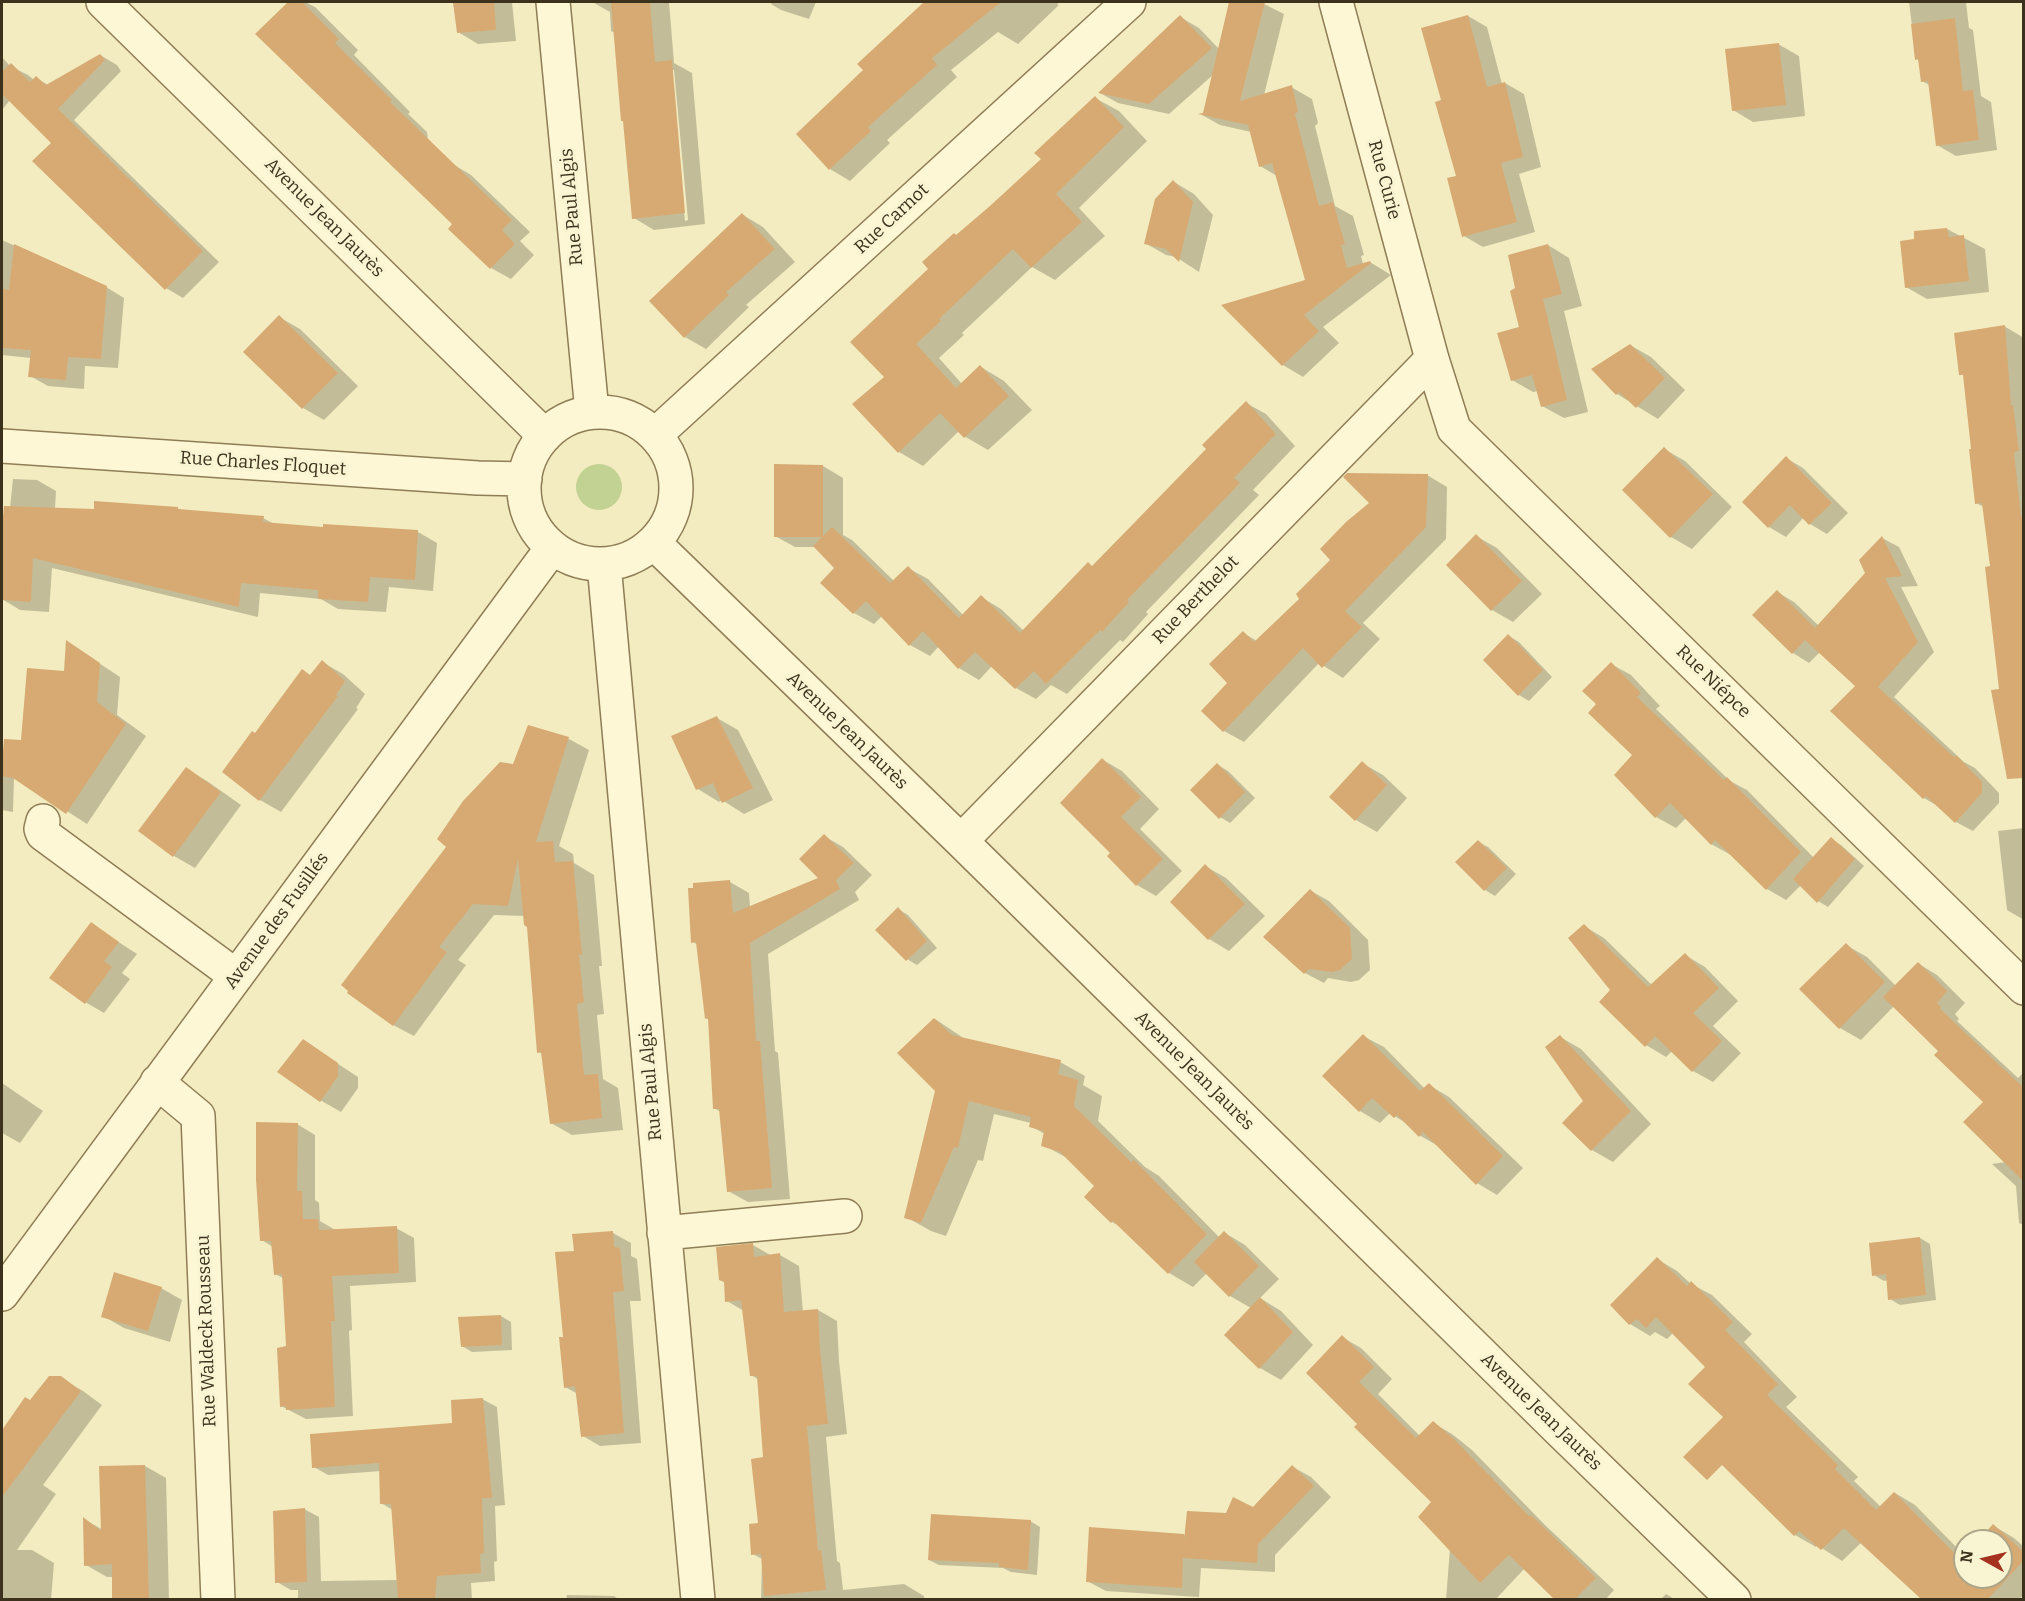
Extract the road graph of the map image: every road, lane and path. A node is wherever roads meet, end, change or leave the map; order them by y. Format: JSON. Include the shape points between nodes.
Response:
{"nodes":[{"id":1,"x":103,"y":2,"type":"edge"},
{"id":2,"x":553,"y":2,"type":"edge"},
{"id":3,"x":1129,"y":2,"type":"edge"},
{"id":4,"x":1336,"y":2,"type":"edge"},
{"id":5,"x":1432,"y":359,"type":"junction"},
{"id":6,"x":592,"y":412,"type":"junction"},
{"id":7,"x":655,"y":435,"type":"junction"},
{"id":8,"x":545,"y":436,"type":"junction"},
{"id":9,"x":2,"y":446,"type":"edge"},
{"id":10,"x":525,"y":479,"type":"junction"},
{"id":11,"x":654,"y":543,"type":"junction"},
{"id":12,"x":552,"y":548,"type":"junction"},
{"id":13,"x":604,"y":564,"type":"junction"},
{"id":14,"x":43,"y":820,"type":"dead end"},
{"id":15,"x":961,"y":841,"type":"junction"},
{"id":16,"x":236,"y":976,"type":"junction"},
{"id":17,"x":2024,"y":988,"type":"edge"},
{"id":18,"x":157,"y":1082,"type":"junction"},
{"id":19,"x":845,"y":1216,"type":"dead end"},
{"id":20,"x":664,"y":1233,"type":"junction"},
{"id":21,"x":2,"y":1294,"type":"edge"},
{"id":22,"x":218,"y":1599,"type":"edge"},
{"id":23,"x":698,"y":1599,"type":"edge"},
{"id":24,"x":1734,"y":1599,"type":"edge"}],
"edges":[{"from":1,"to":8,"type":"street","name":"Avenue Jean Jaurès"},
{"from":2,"to":6,"type":"street","name":"Rue Paul Algis"},
{"from":3,"to":7,"type":"street","name":"Rue Carnot"},
{"from":4,"to":5,"type":"street","name":"Rue Curie"},
{"from":5,"to":15,"type":"street","name":"Rue Berthelot"},
{"from":5,"to":17,"type":"street","name":"Rue Niépce","via":[[1454,429]]},
{"from":6,"to":7,"type":"street","via":[[626,416]]},
{"from":6,"to":8,"type":"street","via":[[558,424]]},
{"from":7,"to":11,"type":"street","via":[[667,450],[676,489],[674,508]]},
{"from":8,"to":10,"type":"street","via":[[535,449]]},
{"from":9,"to":10,"type":"street","name":"Rue Charles Floquet"},
{"from":10,"to":12,"type":"street","via":[[530,517]]},
{"from":11,"to":13,"type":"street","via":[[631,558]]},
{"from":11,"to":15,"type":"street","name":"Avenue Jean Jaurès"},
{"from":12,"to":13,"type":"street","via":[[577,560]]},
{"from":12,"to":16,"type":"street","name":"Avenue des Fusillés"},
{"from":13,"to":20,"type":"street","name":"Rue Paul Algis"},
{"from":14,"to":16,"type":"street","via":[[43,834]]},
{"from":15,"to":24,"type":"street","name":"Avenue Jean Jaurès"},
{"from":16,"to":18,"type":"street","name":"Avenue des Fusillés"},
{"from":18,"to":21,"type":"street","name":"Avenue des Fusillés"},
{"from":18,"to":22,"type":"street","name":"Rue Waldeck Rousseau","via":[[198,1116]]},
{"from":19,"to":20,"type":"street"},
{"from":20,"to":23,"type":"street","name":"Rue Paul Algis"}]}
